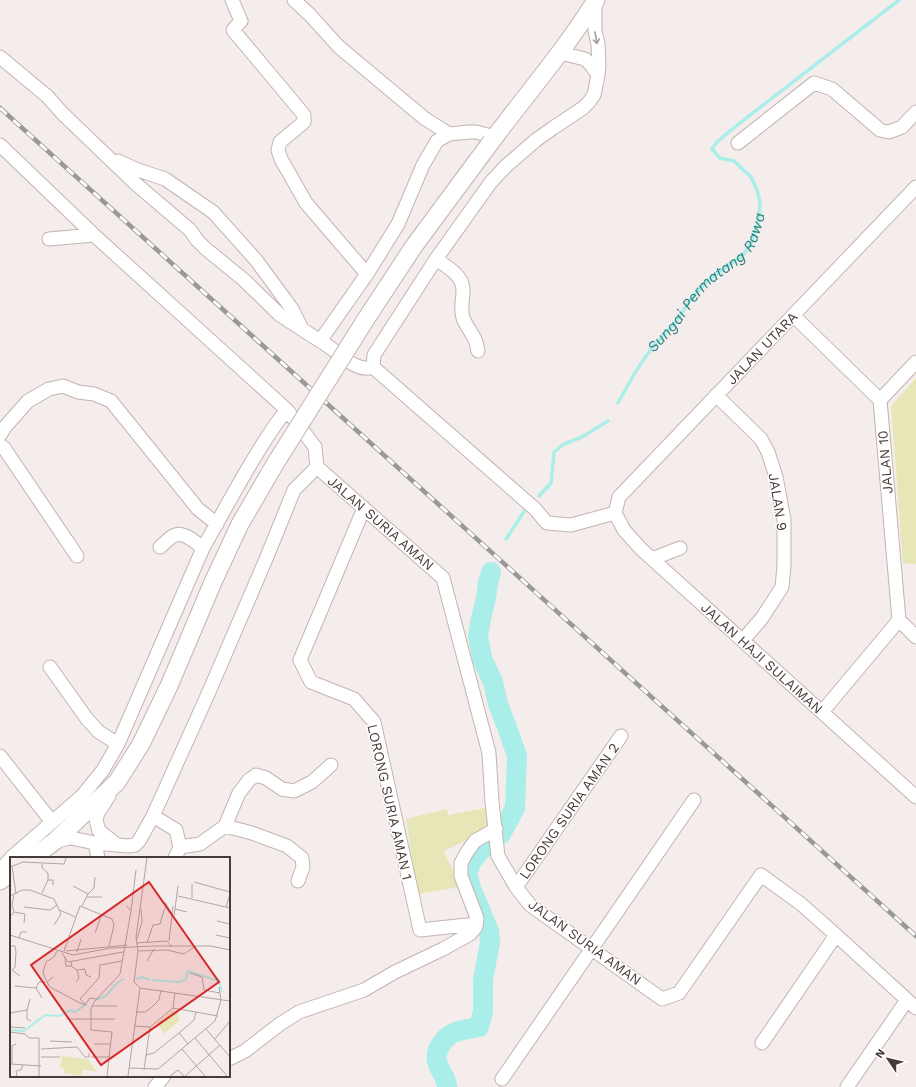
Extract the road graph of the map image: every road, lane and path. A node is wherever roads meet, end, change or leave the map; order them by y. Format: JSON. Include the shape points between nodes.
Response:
{"nodes":[{"id":1,"x":232,"y":0,"type":"edge"},
{"id":2,"x":294,"y":0,"type":"edge"},
{"id":3,"x":595,"y":1,"type":"edge"},
{"id":4,"x":560,"y":53,"type":"junction"},
{"id":5,"x":0,"y":57,"type":"edge"},
{"id":6,"x":598,"y":75,"type":"junction"},
{"id":7,"x":916,"y":112,"type":"edge"},
{"id":8,"x":449,"y":134,"type":"junction"},
{"id":9,"x":493,"y":140,"type":"junction"},
{"id":10,"x":738,"y":144,"type":"dead end"},
{"id":11,"x":0,"y":145,"type":"edge"},
{"id":12,"x":107,"y":155,"type":"junction"},
{"id":13,"x":916,"y":187,"type":"edge"},
{"id":14,"x":94,"y":235,"type":"junction"},
{"id":15,"x":48,"y":239,"type":"dead end"},
{"id":16,"x":436,"y":259,"type":"junction"},
{"id":17,"x":367,"y":274,"type":"junction"},
{"id":18,"x":793,"y":315,"type":"junction"},
{"id":19,"x":302,"y":329,"type":"junction"},
{"id":20,"x":320,"y":341,"type":"junction"},
{"id":21,"x":478,"y":351,"type":"dead end"},
{"id":22,"x":916,"y":362,"type":"edge"},
{"id":23,"x":373,"y":367,"type":"junction"},
{"id":24,"x":716,"y":395,"type":"junction"},
{"id":25,"x":880,"y":400,"type":"junction"},
{"id":26,"x":287,"y":410,"type":"junction"},
{"id":27,"x":0,"y":435,"type":"edge"},
{"id":28,"x":0,"y":445,"type":"edge"},
{"id":29,"x":317,"y":467,"type":"junction"},
{"id":30,"x":364,"y":508,"type":"junction"},
{"id":31,"x":615,"y":513,"type":"junction"},
{"id":32,"x":217,"y":524,"type":"junction"},
{"id":33,"x":160,"y":547,"type":"dead end"},
{"id":34,"x":202,"y":548,"type":"junction"},
{"id":35,"x":680,"y":548,"type":"dead end"},
{"id":36,"x":77,"y":556,"type":"dead end"},
{"id":37,"x":652,"y":559,"type":"junction"},
{"id":38,"x":899,"y":620,"type":"junction"},
{"id":39,"x":916,"y":637,"type":"edge"},
{"id":40,"x":742,"y":640,"type":"junction"},
{"id":41,"x":50,"y":667,"type":"dead end"},
{"id":42,"x":822,"y":712,"type":"junction"},
{"id":43,"x":621,"y":736,"type":"dead end"},
{"id":44,"x":118,"y":744,"type":"junction"},
{"id":45,"x":0,"y":756,"type":"edge"},
{"id":46,"x":331,"y":765,"type":"dead end"},
{"id":47,"x":117,"y":782,"type":"junction"},
{"id":48,"x":916,"y":797,"type":"edge"},
{"id":49,"x":694,"y":800,"type":"dead end"},
{"id":50,"x":153,"y":816,"type":"junction"},
{"id":51,"x":52,"y":822,"type":"junction"},
{"id":52,"x":225,"y":826,"type":"junction"},
{"id":53,"x":496,"y":829,"type":"junction"},
{"id":54,"x":55,"y":841,"type":"junction"},
{"id":55,"x":95,"y":843,"type":"junction"},
{"id":56,"x":118,"y":845,"type":"junction"},
{"id":57,"x":178,"y":853,"type":"edge"},
{"id":58,"x":12,"y":857,"type":"edge"},
{"id":59,"x":33,"y":857,"type":"edge"},
{"id":60,"x":98,"y":857,"type":"edge"},
{"id":61,"x":10,"y":859,"type":"edge"},
{"id":62,"x":0,"y":870,"type":"edge"},
{"id":63,"x":10,"y":874,"type":"edge"},
{"id":64,"x":0,"y":881,"type":"edge"},
{"id":65,"x":298,"y":881,"type":"dead end"},
{"id":66,"x":516,"y":887,"type":"junction"},
{"id":67,"x":476,"y":924,"type":"junction"},
{"id":68,"x":836,"y":935,"type":"junction"},
{"id":69,"x":592,"y":949,"type":"junction"},
{"id":70,"x":912,"y":1004,"type":"edge"},
{"id":71,"x":762,"y":1043,"type":"dead end"},
{"id":72,"x":230,"y":1058,"type":"edge"},
{"id":73,"x":163,"y":1077,"type":"edge"},
{"id":74,"x":502,"y":1079,"type":"dead end"},
{"id":75,"x":155,"y":1087,"type":"edge"},
{"id":76,"x":847,"y":1087,"type":"edge"}],
"edges":[{"from":1,"to":17,"type":"street","via":[[241,21],[233,30],[304,115],[304,122],[280,142],[278,150],[281,159],[306,203]]},
{"from":2,"to":8,"type":"street","via":[[339,47],[424,118]]},
{"from":3,"to":4,"type":"street"},
{"from":3,"to":6,"type":"street","one_way":true},
{"from":4,"to":6,"type":"street","via":[[585,59]]},
{"from":4,"to":9,"type":"street"},
{"from":5,"to":12,"type":"street","via":[[47,96]]},
{"from":6,"to":16,"type":"street","via":[[594,95],[589,102],[536,140],[490,182]]},
{"from":7,"to":10,"type":"street","via":[[902,127],[889,132],[880,130],[832,89],[814,83]]},
{"from":8,"to":9,"type":"street","via":[[476,132]]},
{"from":8,"to":17,"type":"street","via":[[437,141],[423,165],[398,224]]},
{"from":9,"to":47,"type":"street","bridge":true,"via":[[414,246],[275,464],[240,524],[142,744]]},
{"from":11,"to":14,"type":"street"},
{"from":12,"to":19,"type":"street","via":[[136,184],[190,230],[206,249],[244,280],[280,315]]},
{"from":12,"to":19,"type":"street","via":[[135,169],[165,178],[213,212],[256,260],[292,309]]},
{"from":13,"to":18,"type":"street","name":"JALAN UTARA"},
{"from":14,"to":15,"type":"street"},
{"from":14,"to":26,"type":"street"},
{"from":16,"to":21,"type":"street","via":[[453,270],[461,280],[461,311]]},
{"from":16,"to":23,"type":"street","via":[[374,355]]},
{"from":17,"to":20,"type":"street"},
{"from":18,"to":24,"type":"street","name":"JALAN UTARA"},
{"from":18,"to":25,"type":"street"},
{"from":19,"to":20,"type":"street"},
{"from":20,"to":23,"type":"street","via":[[357,366]]},
{"from":22,"to":25,"type":"street"},
{"from":23,"to":31,"type":"street","via":[[535,509],[547,523],[571,525]]},
{"from":24,"to":31,"type":"street","name":"JALAN UTARA","via":[[619,497]]},
{"from":24,"to":40,"type":"street","name":"JALAN 9","via":[[761,439],[776,477],[784,520],[782,587],[762,618]]},
{"from":25,"to":38,"type":"street","name":"JALAN 10"},
{"from":26,"to":29,"type":"street","via":[[315,447]]},
{"from":26,"to":32,"type":"street","via":[[242,477]]},
{"from":27,"to":32,"type":"street","via":[[28,401],[50,389],[63,386],[78,392],[94,394],[111,401],[198,509]]},
{"from":28,"to":36,"type":"street"},
{"from":29,"to":30,"type":"street","name":"JALAN SURIA AMAN"},
{"from":29,"to":50,"type":"street","name":"JALAN SURIA AMAN","via":[[294,490]]},
{"from":30,"to":53,"type":"street","name":"JALAN SURIA AMAN","via":[[443,578],[489,753]]},
{"from":30,"to":67,"type":"street","name":"LORONG SURIA AMAN 1","via":[[300,660],[310,682],[354,699],[374,722],[420,930]]},
{"from":31,"to":37,"type":"street","name":"JALAN HAJI SULAIMAN","via":[[624,530]]},
{"from":32,"to":34,"type":"street"},
{"from":33,"to":34,"type":"street","via":[[174,535],[180,534],[189,537]]},
{"from":34,"to":44,"type":"street"},
{"from":35,"to":37,"type":"street"},
{"from":37,"to":40,"type":"street","name":"JALAN HAJI SULAIMAN"},
{"from":38,"to":39,"type":"street"},
{"from":38,"to":42,"type":"street"},
{"from":40,"to":42,"type":"street","name":"JALAN HAJI SULAIMAN"},
{"from":41,"to":44,"type":"street","via":[[87,719],[99,732]]},
{"from":42,"to":48,"type":"street","name":"JALAN HAJI SULAIMAN"},
{"from":43,"to":66,"type":"street","name":"LORONG SURIA AMAN 2"},
{"from":44,"to":51,"type":"street","via":[[103,770],[82,796]]},
{"from":45,"to":51,"type":"street"},
{"from":46,"to":52,"type":"street","via":[[312,782],[294,791],[282,789],[266,778],[256,775],[239,793]]},
{"from":47,"to":54,"type":"street"},
{"from":47,"to":56,"type":"street","via":[[96,820],[99,831]]},
{"from":49,"to":69,"type":"street"},
{"from":50,"to":56,"type":"street","name":"JALAN SURIA AMAN","via":[[139,841],[128,846]]},
{"from":50,"to":57,"type":"street","via":[[176,830]]},
{"from":51,"to":58,"type":"street"},
{"from":52,"to":57,"type":"street","via":[[200,844]]},
{"from":52,"to":65,"type":"street","via":[[287,846],[302,858],[304,867]]},
{"from":53,"to":66,"type":"street","name":"JALAN SURIA AMAN","via":[[498,856]]},
{"from":53,"to":67,"type":"street","via":[[475,841],[460,863],[460,876]]},
{"from":54,"to":55,"type":"street","name":"JALAN SURIA AMAN","via":[[71,838]]},
{"from":54,"to":59,"type":"street"},
{"from":55,"to":56,"type":"street","name":"JALAN SURIA AMAN"},
{"from":55,"to":60,"type":"street"},
{"from":61,"to":62,"type":"street"},
{"from":63,"to":64,"type":"street"},
{"from":66,"to":69,"type":"street","name":"JALAN SURIA AMAN","via":[[530,905]]},
{"from":67,"to":72,"type":"street","via":[[470,934],[364,990],[299,1012],[245,1051]]},
{"from":68,"to":69,"type":"street","name":"JALAN SURIA AMAN","via":[[801,904],[761,875],[679,993],[662,999]]},
{"from":68,"to":70,"type":"street"},
{"from":68,"to":71,"type":"street"},
{"from":69,"to":74,"type":"street"},
{"from":70,"to":76,"type":"street"},
{"from":73,"to":75,"type":"street"}]}
